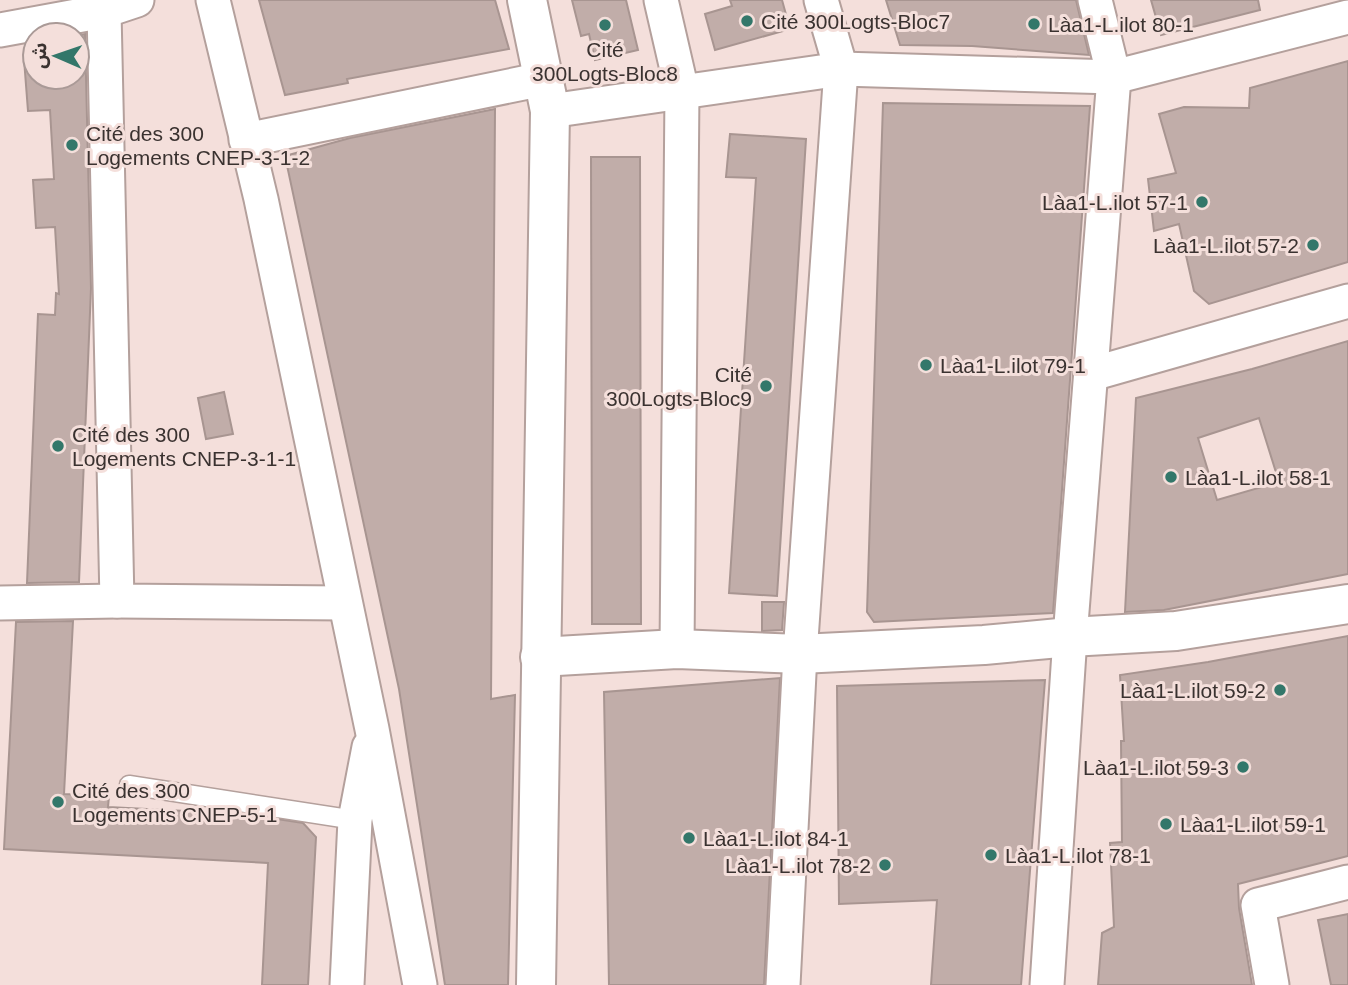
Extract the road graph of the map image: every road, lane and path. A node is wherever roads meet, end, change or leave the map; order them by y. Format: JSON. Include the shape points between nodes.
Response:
{"nodes":[{"id":1,"x":137,"y":0,"type":"edge"},
{"id":2,"x":213,"y":0,"type":"edge"},
{"id":3,"x":527,"y":0,"type":"edge"},
{"id":4,"x":661,"y":0,"type":"edge"},
{"id":5,"x":821,"y":0,"type":"edge"},
{"id":6,"x":1095,"y":0,"type":"edge"},
{"id":7,"x":104,"y":11,"type":"junction"},
{"id":8,"x":1348,"y":17,"type":"edge"},
{"id":9,"x":0,"y":30,"type":"edge"},
{"id":10,"x":841,"y":69,"type":"junction"},
{"id":11,"x":1114,"y":77,"type":"junction"},
{"id":12,"x":682,"y":91,"type":"junction"},
{"id":13,"x":546,"y":95,"type":"junction"},
{"id":14,"x":246,"y":139,"type":"junction"},
{"id":15,"x":1348,"y":301,"type":"edge"},
{"id":16,"x":1092,"y":373,"type":"junction"},
{"id":17,"x":117,"y":601,"type":"junction"},
{"id":18,"x":0,"y":603,"type":"edge"},
{"id":19,"x":344,"y":603,"type":"junction"},
{"id":20,"x":1348,"y":604,"type":"edge"},
{"id":21,"x":1070,"y":637,"type":"junction"},
{"id":22,"x":677,"y":649,"type":"junction"},
{"id":23,"x":800,"y":654,"type":"junction"},
{"id":24,"x":540,"y":657,"type":"junction"},
{"id":25,"x":372,"y":729,"type":"junction"},
{"id":26,"x":129,"y":785,"type":"dead end"},
{"id":27,"x":355,"y":820,"type":"junction"},
{"id":28,"x":1348,"y":882,"type":"edge"},
{"id":29,"x":347,"y":985,"type":"edge"},
{"id":30,"x":420,"y":985,"type":"edge"},
{"id":31,"x":536,"y":985,"type":"edge"},
{"id":32,"x":783,"y":985,"type":"edge"},
{"id":33,"x":1047,"y":985,"type":"edge"},
{"id":34,"x":1272,"y":985,"type":"edge"}],
"edges":[{"from":1,"to":7,"type":"street"},
{"from":2,"to":14,"type":"street"},
{"from":3,"to":13,"type":"street"},
{"from":4,"to":12,"type":"street"},
{"from":5,"to":10,"type":"street"},
{"from":6,"to":11,"type":"street"},
{"from":7,"to":9,"type":"street"},
{"from":7,"to":17,"type":"street"},
{"from":8,"to":11,"type":"street"},
{"from":10,"to":11,"type":"street"},
{"from":10,"to":12,"type":"street"},
{"from":10,"to":23,"type":"street"},
{"from":11,"to":16,"type":"street"},
{"from":12,"to":13,"type":"street"},
{"from":12,"to":22,"type":"street"},
{"from":13,"to":14,"type":"street"},
{"from":13,"to":24,"type":"street"},
{"from":14,"to":19,"type":"street"},
{"from":15,"to":16,"type":"street"},
{"from":16,"to":21,"type":"street"},
{"from":17,"to":18,"type":"street"},
{"from":17,"to":19,"type":"street"},
{"from":19,"to":25,"type":"street"},
{"from":20,"to":21,"type":"street","via":[[1177,631]]},
{"from":21,"to":23,"type":"street"},
{"from":21,"to":33,"type":"street"},
{"from":22,"to":23,"type":"street"},
{"from":22,"to":24,"type":"street"},
{"from":23,"to":32,"type":"street"},
{"from":24,"to":31,"type":"street"},
{"from":25,"to":27,"type":"street"},
{"from":25,"to":30,"type":"street"},
{"from":26,"to":27,"type":"lane"},
{"from":27,"to":29,"type":"street"},
{"from":28,"to":34,"type":"street","via":[[1258,905]]}]}
